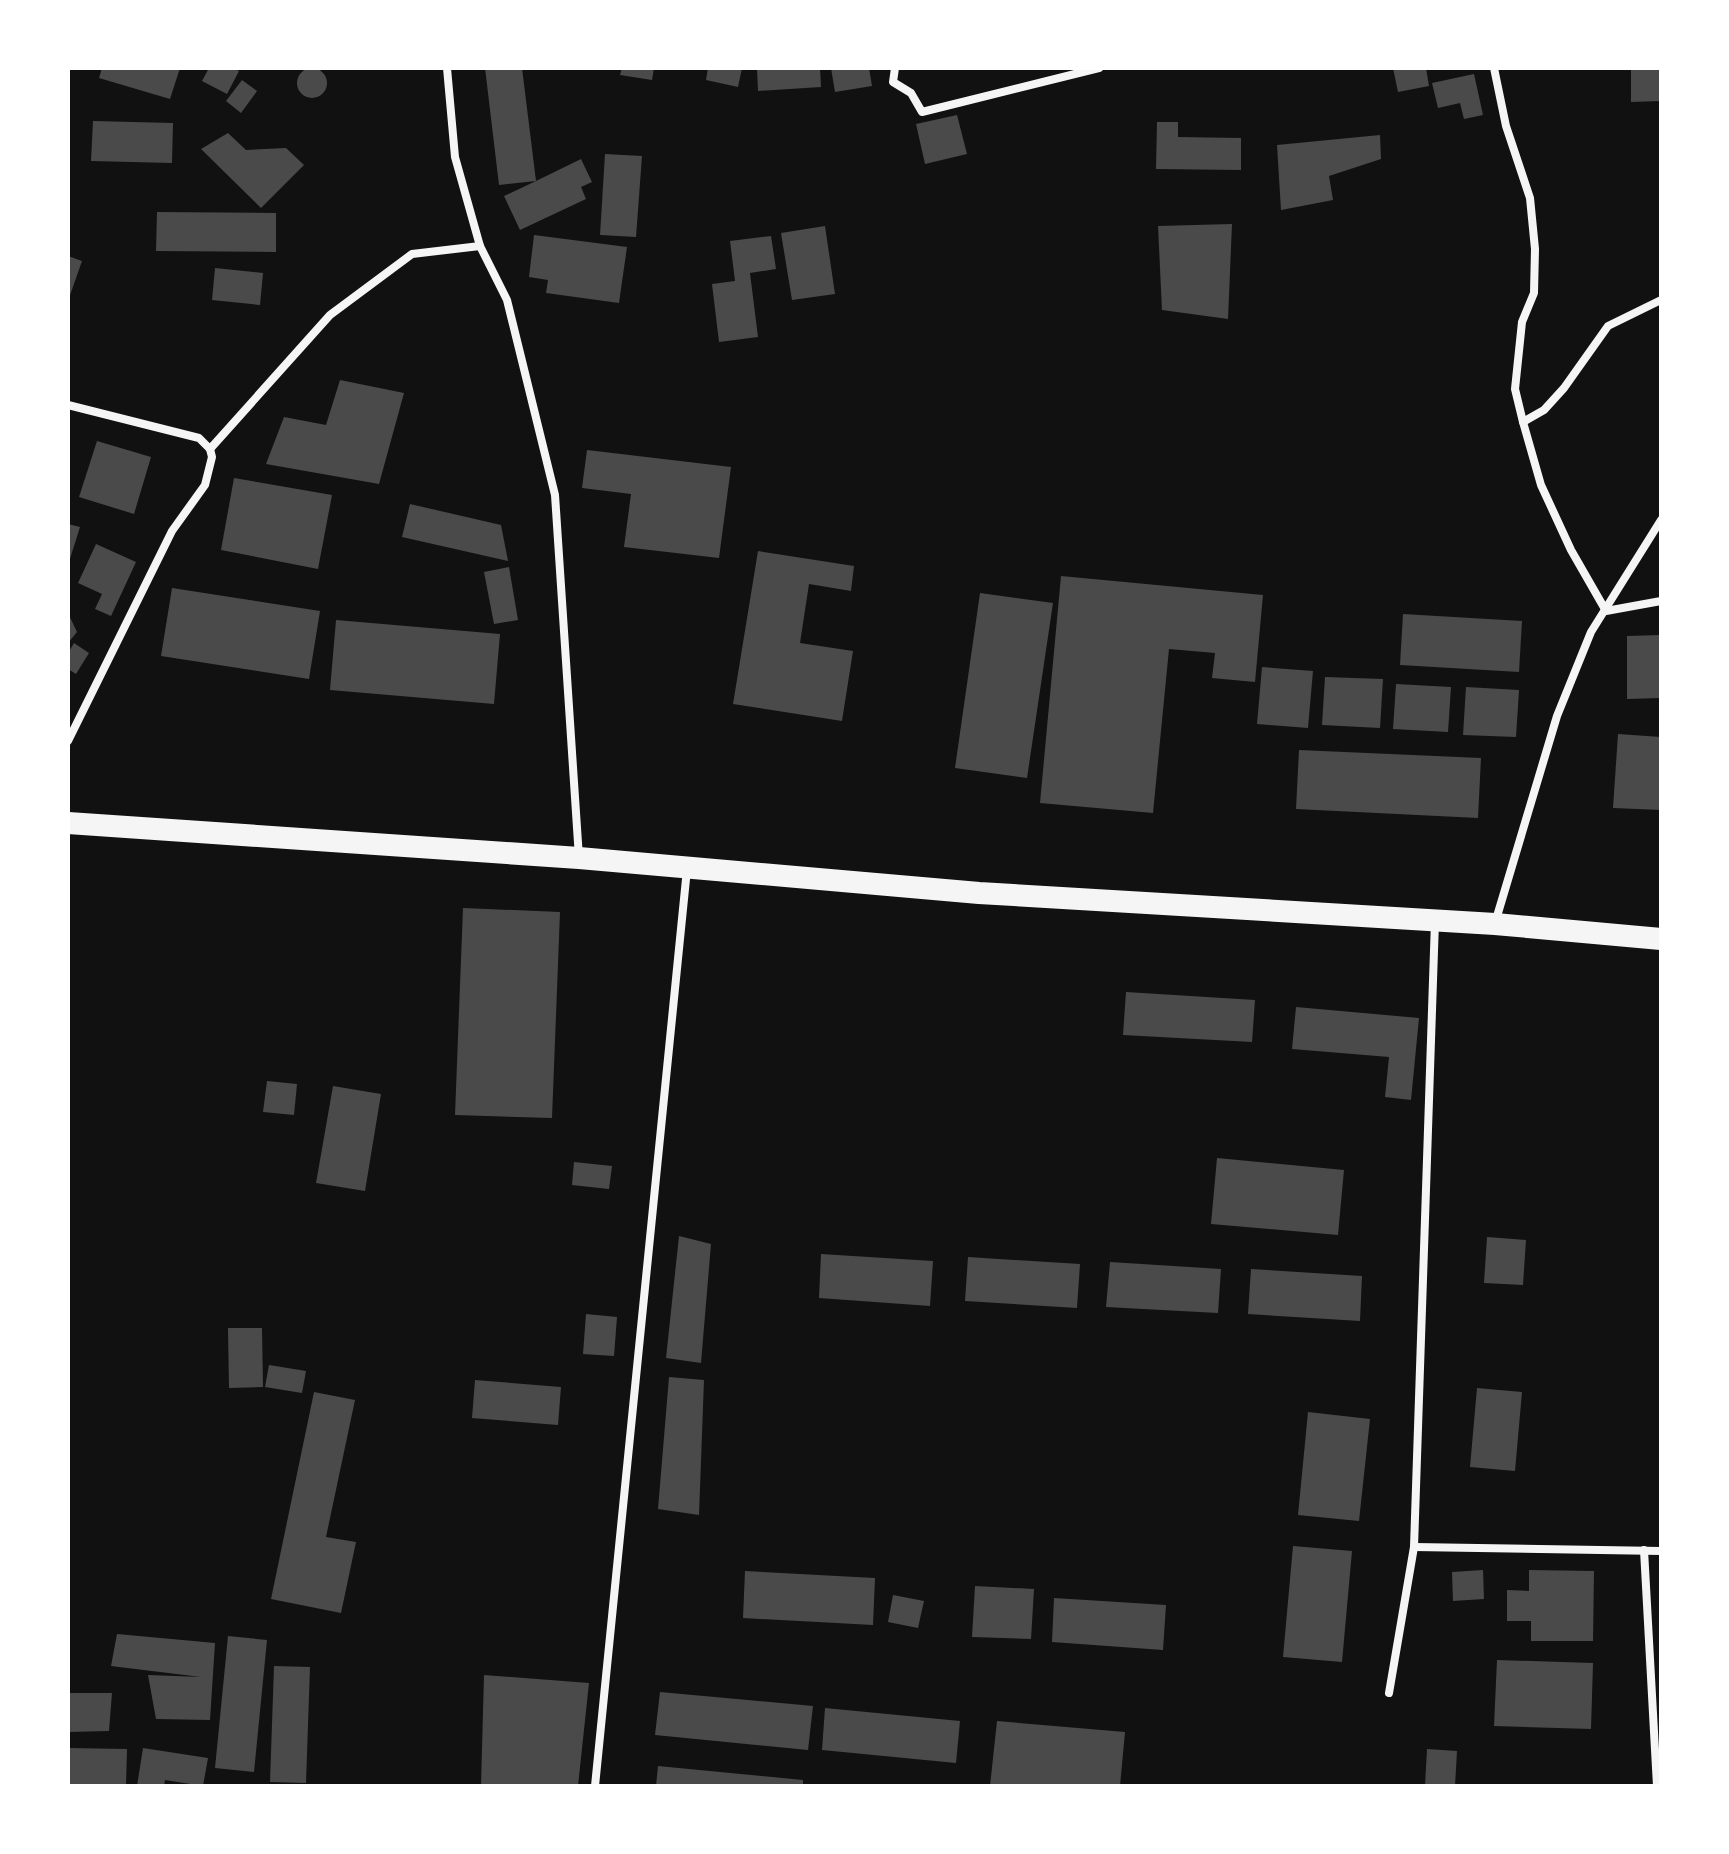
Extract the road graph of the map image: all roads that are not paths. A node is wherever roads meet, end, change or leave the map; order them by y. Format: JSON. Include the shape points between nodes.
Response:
{"nodes":[{"id":1,"x":447,"y":68,"type":"edge"},
{"id":2,"x":895,"y":68,"type":"edge"},
{"id":3,"x":1099,"y":68,"type":"edge"},
{"id":4,"x":1494,"y":68,"type":"edge"},
{"id":5,"x":480,"y":246,"type":"junction"},
{"id":6,"x":1661,"y":300,"type":"edge"},
{"id":7,"x":68,"y":405,"type":"edge"},
{"id":8,"x":1523,"y":422,"type":"junction"},
{"id":9,"x":210,"y":449,"type":"junction"},
{"id":10,"x":1661,"y":520,"type":"edge"},
{"id":11,"x":1661,"y":601,"type":"edge"},
{"id":12,"x":1606,"y":611,"type":"junction"},
{"id":13,"x":68,"y":741,"type":"edge"},
{"id":14,"x":68,"y":823,"type":"edge"},
{"id":15,"x":579,"y":858,"type":"junction"},
{"id":16,"x":687,"y":869,"type":"junction"},
{"id":17,"x":1435,"y":921,"type":"junction"},
{"id":18,"x":1495,"y":924,"type":"junction"},
{"id":19,"x":1661,"y":939,"type":"edge"},
{"id":20,"x":1414,"y":1547,"type":"junction"},
{"id":21,"x":1644,"y":1550,"type":"junction"},
{"id":22,"x":1661,"y":1551,"type":"edge"},
{"id":23,"x":1389,"y":1693,"type":"dead end"},
{"id":24,"x":595,"y":1786,"type":"edge"},
{"id":25,"x":1657,"y":1786,"type":"edge"}],
"edges":[{"from":1,"to":5,"type":"street","via":[[455,157]]},
{"from":2,"to":3,"type":"street","via":[[893,82],[911,93],[922,112]]},
{"from":4,"to":8,"type":"street","via":[[1530,198],[1535,249],[1534,293],[1522,322],[1515,389]]},
{"from":5,"to":9,"type":"street","via":[[412,254],[330,315]]},
{"from":5,"to":15,"type":"street","via":[[507,300],[555,495]]},
{"from":6,"to":8,"type":"street","via":[[1608,326],[1564,388],[1544,410]]},
{"from":7,"to":9,"type":"street","via":[[199,438]]},
{"from":8,"to":12,"type":"street","via":[[1541,485]]},
{"from":9,"to":13,"type":"street","via":[[205,485],[172,531]]},
{"from":10,"to":12,"type":"street"},
{"from":11,"to":12,"type":"street"},
{"from":12,"to":18,"type":"street","via":[[1591,632],[1557,716]]},
{"from":14,"to":15,"type":"highway"},
{"from":15,"to":16,"type":"highway"},
{"from":16,"to":17,"type":"highway"},
{"from":16,"to":24,"type":"street"},
{"from":17,"to":18,"type":"highway"},
{"from":17,"to":20,"type":"street"},
{"from":18,"to":19,"type":"highway"},
{"from":20,"to":21,"type":"street"},
{"from":20,"to":23,"type":"street"},
{"from":21,"to":22,"type":"street"},
{"from":21,"to":25,"type":"street"}]}
